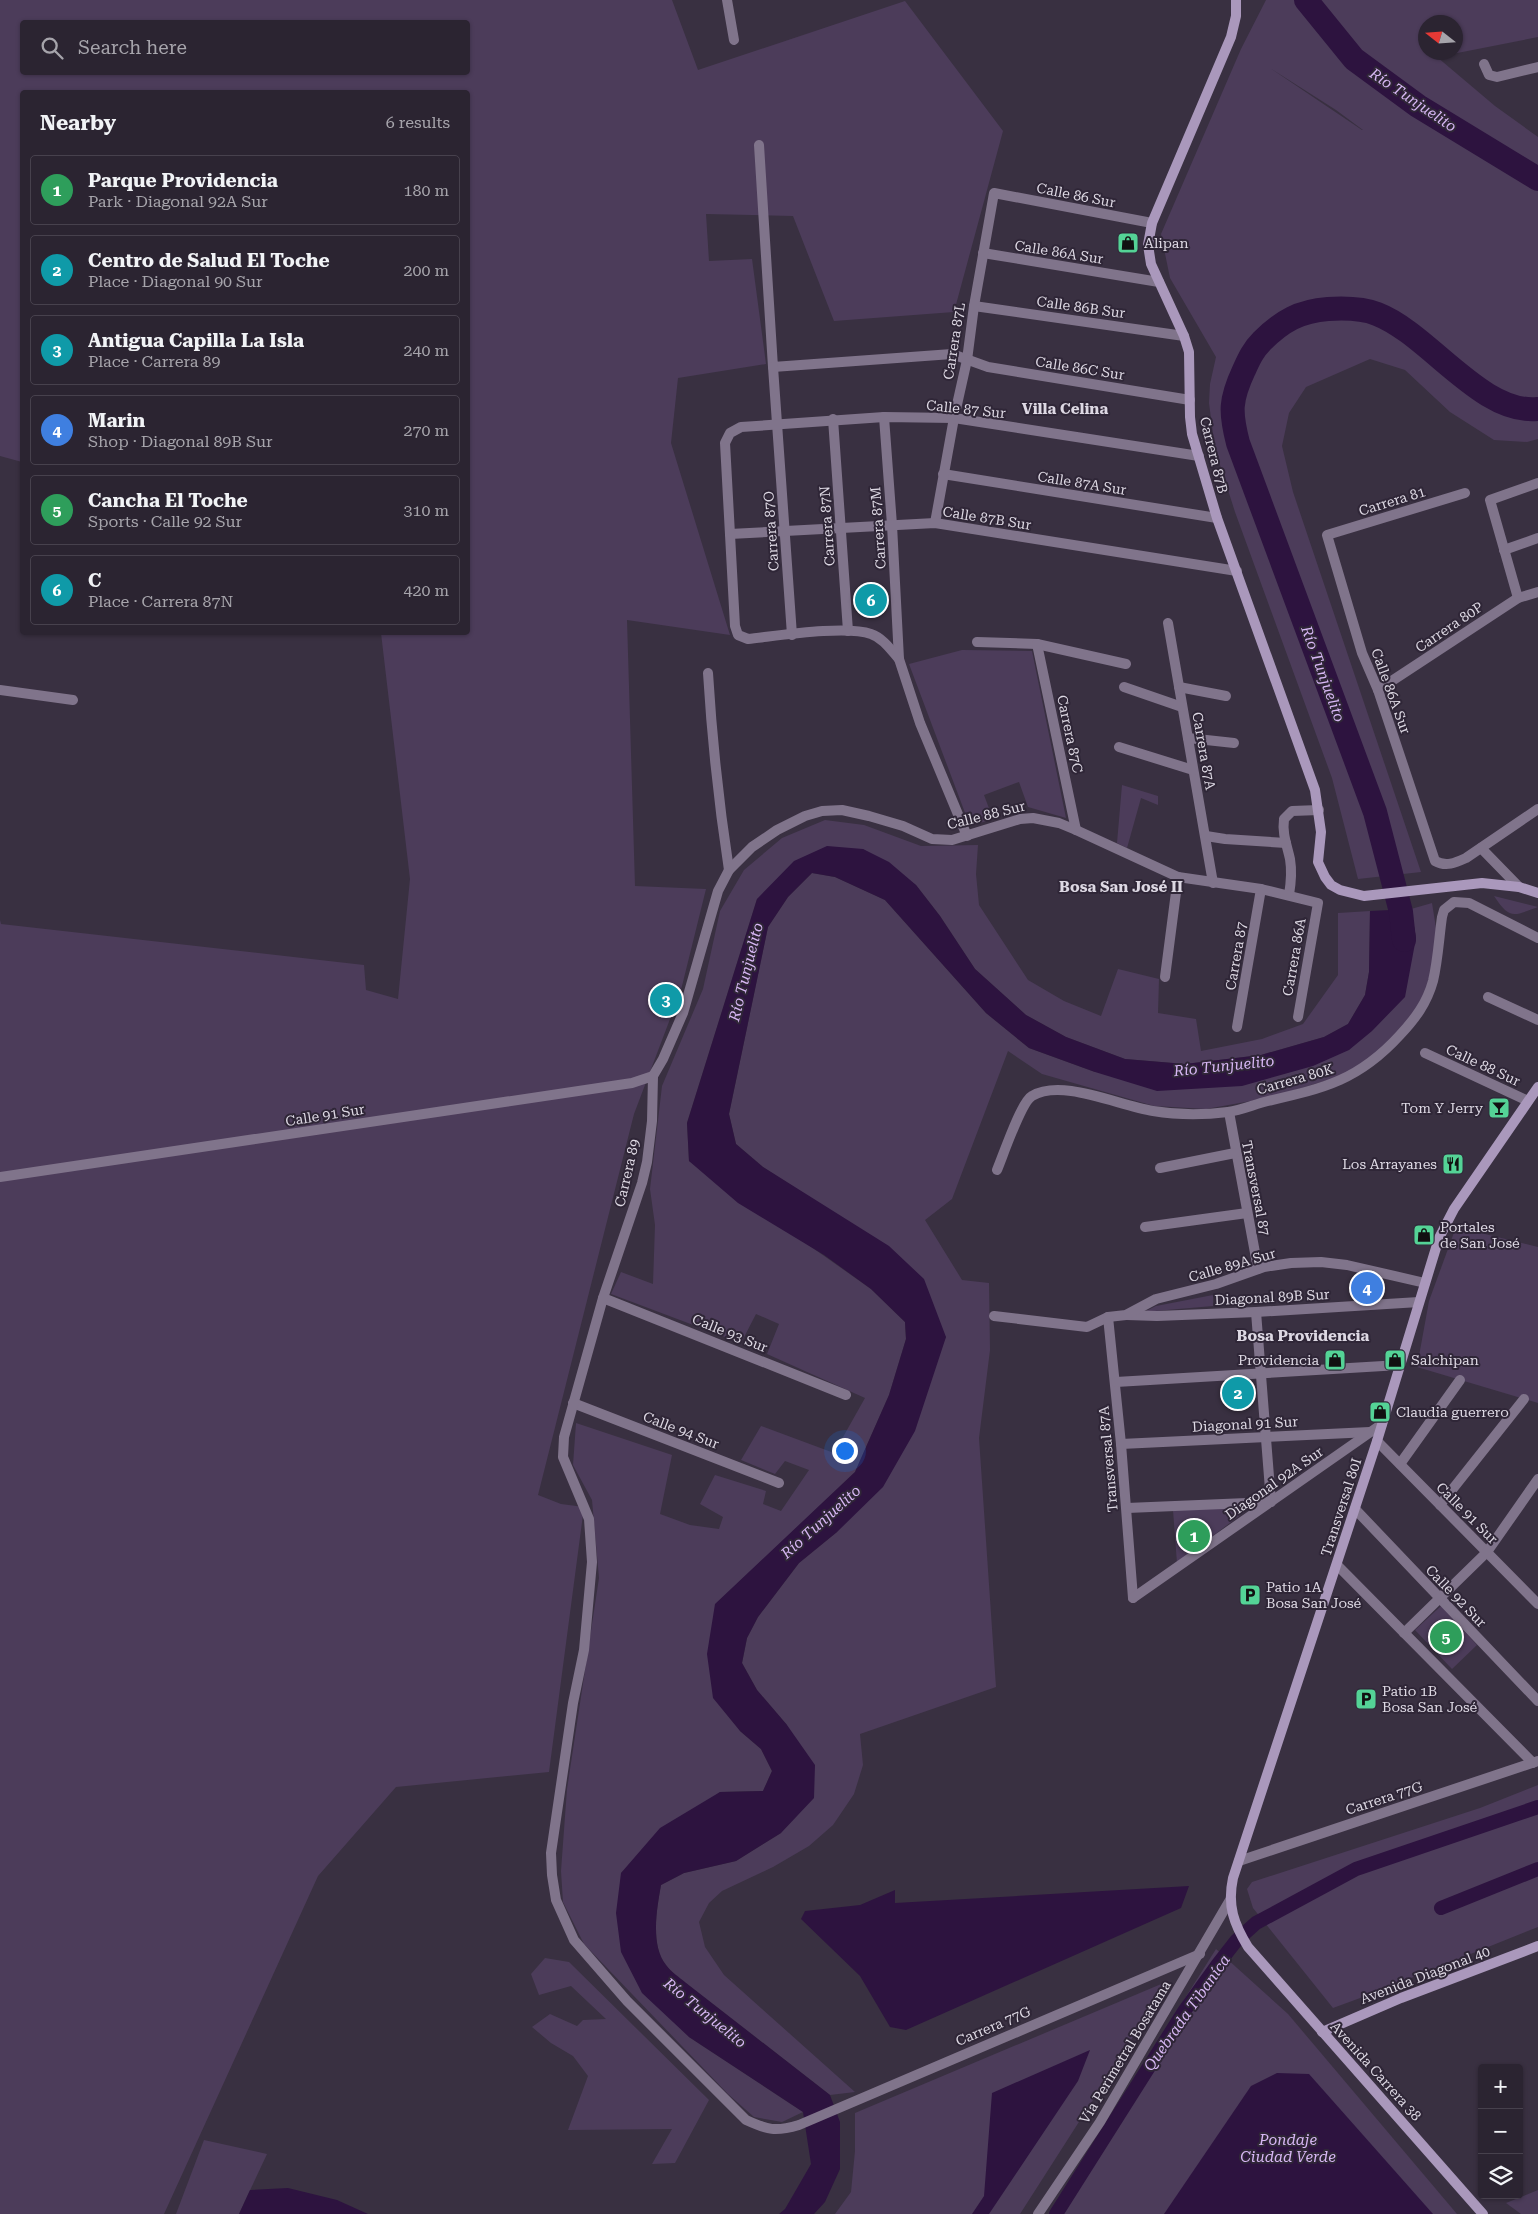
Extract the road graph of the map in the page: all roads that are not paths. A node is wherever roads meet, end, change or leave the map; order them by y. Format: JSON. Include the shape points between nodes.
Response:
{"nodes":[{"id":1,"x":727,"y":0,"type":"edge"},
{"id":2,"x":1236,"y":0,"type":"edge"},
{"id":3,"x":734,"y":40,"type":"dead end"},
{"id":4,"x":1484,"y":64,"type":"dead end"},
{"id":5,"x":1538,"y":67,"type":"edge"},
{"id":6,"x":758,"y":145,"type":"dead end"},
{"id":7,"x":994,"y":193,"type":"joint"},
{"id":8,"x":1152,"y":224,"type":"junction"},
{"id":9,"x":983,"y":253,"type":"junction"},
{"id":10,"x":1159,"y":282,"type":"junction"},
{"id":11,"x":974,"y":306,"type":"junction"},
{"id":12,"x":1184,"y":336,"type":"junction"},
{"id":13,"x":967,"y":360,"type":"junction"},
{"id":14,"x":773,"y":367,"type":"junction"},
{"id":15,"x":1190,"y":400,"type":"junction"},
{"id":16,"x":884,"y":417,"type":"junction"},
{"id":17,"x":954,"y":418,"type":"junction"},
{"id":18,"x":833,"y":419,"type":"junction"},
{"id":19,"x":777,"y":425,"type":"junction"},
{"id":20,"x":1199,"y":456,"type":"junction"},
{"id":21,"x":944,"y":474,"type":"junction"},
{"id":22,"x":1538,"y":483,"type":"edge"},
{"id":23,"x":1465,"y":493,"type":"dead end"},
{"id":24,"x":1217,"y":518,"type":"junction"},
{"id":25,"x":935,"y":524,"type":"junction"},
{"id":26,"x":892,"y":525,"type":"junction"},
{"id":27,"x":842,"y":528,"type":"junction"},
{"id":28,"x":784,"y":531,"type":"junction"},
{"id":29,"x":730,"y":534,"type":"junction"},
{"id":30,"x":1328,"y":536,"type":"joint"},
{"id":31,"x":1538,"y":538,"type":"edge"},
{"id":32,"x":1504,"y":550,"type":"junction"},
{"id":33,"x":1237,"y":571,"type":"junction"},
{"id":34,"x":1538,"y":592,"type":"edge"},
{"id":35,"x":1518,"y":598,"type":"junction"},
{"id":36,"x":1168,"y":623,"type":"dead end"},
{"id":37,"x":848,"y":631,"type":"junction"},
{"id":38,"x":792,"y":635,"type":"junction"},
{"id":39,"x":977,"y":642,"type":"dead end"},
{"id":40,"x":1037,"y":644,"type":"junction"},
{"id":41,"x":899,"y":659,"type":"junction"},
{"id":42,"x":1126,"y":664,"type":"dead end"},
{"id":43,"x":708,"y":673,"type":"dead end"},
{"id":44,"x":1124,"y":687,"type":"dead end"},
{"id":45,"x":1179,"y":687,"type":"junction"},
{"id":46,"x":0,"y":690,"type":"edge"},
{"id":47,"x":1378,"y":690,"type":"junction"},
{"id":48,"x":1226,"y":696,"type":"dead end"},
{"id":49,"x":73,"y":700,"type":"dead end"},
{"id":50,"x":1182,"y":707,"type":"junction"},
{"id":51,"x":1188,"y":738,"type":"junction"},
{"id":52,"x":1234,"y":743,"type":"dead end"},
{"id":53,"x":1119,"y":747,"type":"dead end"},
{"id":54,"x":1193,"y":770,"type":"junction"},
{"id":55,"x":1538,"y":809,"type":"edge"},
{"id":56,"x":1319,"y":810,"type":"junction"},
{"id":57,"x":1076,"y":830,"type":"junction"},
{"id":58,"x":966,"y":836,"type":"junction"},
{"id":59,"x":1206,"y":836,"type":"junction"},
{"id":60,"x":1286,"y":843,"type":"junction"},
{"id":61,"x":1480,"y":848,"type":"junction"},
{"id":62,"x":729,"y":870,"type":"junction"},
{"id":63,"x":1178,"y":877,"type":"junction"},
{"id":64,"x":1213,"y":883,"type":"junction"},
{"id":65,"x":1519,"y":887,"type":"junction"},
{"id":66,"x":1261,"y":890,"type":"junction"},
{"id":67,"x":1538,"y":893,"type":"edge"},
{"id":68,"x":1289,"y":895,"type":"junction"},
{"id":69,"x":1318,"y":903,"type":"joint"},
{"id":70,"x":1538,"y":938,"type":"edge"},
{"id":71,"x":1165,"y":977,"type":"dead end"},
{"id":72,"x":1488,"y":998,"type":"dead end"},
{"id":73,"x":1298,"y":1016,"type":"dead end"},
{"id":74,"x":1538,"y":1020,"type":"edge"},
{"id":75,"x":1237,"y":1027,"type":"dead end"},
{"id":76,"x":1425,"y":1053,"type":"dead end"},
{"id":77,"x":653,"y":1076,"type":"junction"},
{"id":78,"x":1538,"y":1087,"type":"edge"},
{"id":79,"x":1528,"y":1101,"type":"junction"},
{"id":80,"x":1229,"y":1112,"type":"junction"},
{"id":81,"x":1235,"y":1154,"type":"junction"},
{"id":82,"x":1160,"y":1168,"type":"dead end"},
{"id":83,"x":997,"y":1170,"type":"dead end"},
{"id":84,"x":0,"y":1177,"type":"edge"},
{"id":85,"x":1247,"y":1213,"type":"junction"},
{"id":86,"x":1145,"y":1227,"type":"dead end"},
{"id":87,"x":1258,"y":1270,"type":"junction"},
{"id":88,"x":1425,"y":1283,"type":"junction"},
{"id":89,"x":603,"y":1298,"type":"junction"},
{"id":90,"x":1419,"y":1302,"type":"junction"},
{"id":91,"x":1256,"y":1312,"type":"junction"},
{"id":92,"x":1126,"y":1315,"type":"junction"},
{"id":93,"x":994,"y":1316,"type":"dead end"},
{"id":94,"x":1108,"y":1318,"type":"junction"},
{"id":95,"x":1400,"y":1365,"type":"junction"},
{"id":96,"x":1261,"y":1373,"type":"junction"},
{"id":97,"x":1460,"y":1380,"type":"dead end"},
{"id":98,"x":1116,"y":1382,"type":"junction"},
{"id":99,"x":846,"y":1395,"type":"dead end"},
{"id":100,"x":1524,"y":1399,"type":"dead end"},
{"id":101,"x":573,"y":1403,"type":"junction"},
{"id":102,"x":1382,"y":1424,"type":"junction"},
{"id":103,"x":1370,"y":1432,"type":"junction"},
{"id":104,"x":1266,"y":1437,"type":"junction"},
{"id":105,"x":1377,"y":1441,"type":"junction"},
{"id":106,"x":1121,"y":1444,"type":"junction"},
{"id":107,"x":563,"y":1457,"type":"joint"},
{"id":108,"x":1400,"y":1464,"type":"junction"},
{"id":109,"x":1538,"y":1479,"type":"edge"},
{"id":110,"x":779,"y":1483,"type":"dead end"},
{"id":111,"x":1271,"y":1502,"type":"junction"},
{"id":112,"x":1440,"y":1505,"type":"junction"},
{"id":113,"x":1126,"y":1508,"type":"junction"},
{"id":114,"x":1355,"y":1510,"type":"junction"},
{"id":115,"x":1486,"y":1552,"type":"junction"},
{"id":116,"x":1336,"y":1565,"type":"junction"},
{"id":117,"x":1133,"y":1598,"type":"joint"},
{"id":118,"x":1440,"y":1598,"type":"junction"},
{"id":119,"x":1538,"y":1604,"type":"edge"},
{"id":120,"x":1404,"y":1633,"type":"junction"},
{"id":121,"x":1538,"y":1701,"type":"edge"},
{"id":122,"x":1536,"y":1762,"type":"edge"},
{"id":123,"x":1239,"y":1861,"type":"junction"},
{"id":124,"x":1230,"y":1900,"type":"junction"},
{"id":125,"x":1237,"y":1930,"type":"joint"},
{"id":126,"x":1538,"y":1946,"type":"edge"},
{"id":127,"x":1200,"y":1954,"type":"junction"},
{"id":128,"x":1322,"y":2032,"type":"junction"},
{"id":129,"x":1038,"y":2214,"type":"edge"},
{"id":130,"x":1484,"y":2214,"type":"edge"}],
"edges":[{"from":1,"to":3,"type":"street"},
{"from":2,"to":8,"type":"main road","name":"Carrera 87B","via":[[1233,30],[1225,56]]},
{"from":4,"to":5,"type":"street","via":[[1489,74],[1497,77]]},
{"from":6,"to":14,"type":"street","name":"Carrera 87O"},
{"from":7,"to":8,"type":"street","name":"Calle 86 Sur"},
{"from":7,"to":9,"type":"street","name":"Carrera 87L"},
{"from":8,"to":10,"type":"main road","name":"Carrera 87B","via":[[1148,245],[1151,264]]},
{"from":9,"to":10,"type":"street","name":"Calle 86A Sur"},
{"from":9,"to":11,"type":"street","name":"Carrera 87L"},
{"from":10,"to":12,"type":"main road","name":"Carrera 87B"},
{"from":11,"to":12,"type":"street","name":"Calle 86B Sur"},
{"from":11,"to":13,"type":"street","name":"Carrera 87L"},
{"from":12,"to":15,"type":"main road","name":"Carrera 87B","via":[[1189,352]]},
{"from":13,"to":14,"type":"street","name":"Calle 86C Sur","via":[[952,354]]},
{"from":13,"to":15,"type":"street","name":"Calle 86C Sur","via":[[988,367]]},
{"from":13,"to":17,"type":"street","name":"Carrera 87L"},
{"from":14,"to":19,"type":"street","name":"Carrera 87O"},
{"from":15,"to":20,"type":"main road","name":"Carrera 87B","via":[[1192,434]]},
{"from":16,"to":17,"type":"street","name":"Calle 87 Sur"},
{"from":16,"to":18,"type":"street","name":"Calle 87 Sur"},
{"from":16,"to":26,"type":"street","name":"Carrera 87M"},
{"from":17,"to":20,"type":"street","name":"Calle 87 Sur"},
{"from":17,"to":21,"type":"street","name":"Carrera 87L"},
{"from":18,"to":19,"type":"street","name":"Calle 87 Sur"},
{"from":18,"to":27,"type":"street","name":"Carrera 87N"},
{"from":19,"to":28,"type":"street","name":"Carrera 87O"},
{"from":19,"to":29,"type":"street","name":"Calle 87 Sur","via":[[741,427],[730,433],[725,443]]},
{"from":20,"to":24,"type":"main road","name":"Carrera 87B"},
{"from":21,"to":24,"type":"street","name":"Calle 87A Sur"},
{"from":21,"to":25,"type":"street","name":"Carrera 87L"},
{"from":22,"to":32,"type":"street","via":[[1490,500]]},
{"from":23,"to":30,"type":"street","name":"Carrera 81"},
{"from":24,"to":33,"type":"main road","name":"Carrera 87B"},
{"from":25,"to":26,"type":"street","name":"Calle 87B Sur"},
{"from":25,"to":33,"type":"street","name":"Calle 87B Sur"},
{"from":26,"to":27,"type":"street","name":"Calle 87B Sur"},
{"from":26,"to":41,"type":"street","name":"Carrera 87M"},
{"from":27,"to":28,"type":"street","name":"Calle 87B Sur"},
{"from":27,"to":37,"type":"street","name":"Carrera 87N"},
{"from":28,"to":29,"type":"street","name":"Calle 87B Sur"},
{"from":28,"to":38,"type":"street","name":"Carrera 87O"},
{"from":29,"to":38,"type":"street","via":[[738,635],[748,640]]},
{"from":30,"to":47,"type":"street","name":"Calle 86A Sur","via":[[1362,652]]},
{"from":31,"to":32,"type":"street"},
{"from":32,"to":35,"type":"street"},
{"from":33,"to":56,"type":"main road","name":"Carrera 87B","via":[[1315,790]]},
{"from":34,"to":35,"type":"street","name":"Carrera 80P"},
{"from":35,"to":47,"type":"street","name":"Carrera 80P"},
{"from":36,"to":45,"type":"street","name":"Carrera 87A"},
{"from":37,"to":38,"type":"street"},
{"from":37,"to":41,"type":"street","via":[[870,634],[882,640]]},
{"from":39,"to":40,"type":"street"},
{"from":40,"to":42,"type":"street"},
{"from":40,"to":57,"type":"street","name":"Carrera 87C"},
{"from":41,"to":58,"type":"street","name":"Carrera 87M","via":[[920,723]]},
{"from":43,"to":62,"type":"street","via":[[722,831]]},
{"from":44,"to":50,"type":"street"},
{"from":45,"to":48,"type":"street"},
{"from":45,"to":50,"type":"street","name":"Carrera 87A"},
{"from":46,"to":49,"type":"street"},
{"from":47,"to":61,"type":"street","name":"Calle 86A Sur","via":[[1432,856],[1440,863],[1453,864]]},
{"from":50,"to":51,"type":"street","name":"Carrera 87A"},
{"from":51,"to":52,"type":"street"},
{"from":51,"to":54,"type":"street","name":"Carrera 87A"},
{"from":53,"to":54,"type":"street"},
{"from":54,"to":59,"type":"street","name":"Carrera 87A"},
{"from":55,"to":61,"type":"street"},
{"from":56,"to":60,"type":"street","via":[[1292,811],[1284,819],[1282,832]]},
{"from":56,"to":65,"type":"main road","name":"Carrera 87B","via":[[1318,862],[1331,884],[1340,890],[1364,896],[1482,882]]},
{"from":57,"to":58,"type":"street","name":"Calle 88 Sur","via":[[1033,818]]},
{"from":57,"to":63,"type":"street","name":"Calle 88 Sur"},
{"from":58,"to":62,"type":"street","name":"Calle 88 Sur","via":[[952,840],[932,839],[869,816],[842,810],[822,811],[777,830],[752,847]]},
{"from":59,"to":60,"type":"street"},
{"from":59,"to":64,"type":"street","name":"Carrera 87A"},
{"from":60,"to":68,"type":"street","via":[[1291,869]]},
{"from":61,"to":65,"type":"street"},
{"from":62,"to":77,"type":"street","name":"Carrera 89","via":[[718,891],[683,1013]]},
{"from":63,"to":64,"type":"street","name":"Calle 88 Sur"},
{"from":63,"to":71,"type":"street"},
{"from":64,"to":66,"type":"street","name":"Calle 88 Sur"},
{"from":65,"to":67,"type":"main road"},
{"from":66,"to":68,"type":"street","name":"Calle 88 Sur"},
{"from":66,"to":75,"type":"street","name":"Carrera 87"},
{"from":68,"to":69,"type":"street","name":"Calle 88 Sur"},
{"from":69,"to":73,"type":"street","name":"Carrera 86A"},
{"from":70,"to":80,"type":"street","name":"Carrera 80K","via":[[1469,903],[1454,902],[1444,910],[1433,981],[1424,1003],[1415,1018],[1376,1060],[1338,1082]]},
{"from":72,"to":74,"type":"street"},
{"from":76,"to":79,"type":"street","name":"Calle 88 Sur"},
{"from":77,"to":84,"type":"street","name":"Calle 91 Sur","via":[[632,1083]]},
{"from":77,"to":89,"type":"street","name":"Carrera 89","via":[[647,1162],[637,1202]]},
{"from":78,"to":79,"type":"main road","name":"Transversal 80I"},
{"from":79,"to":88,"type":"main road","name":"Transversal 80I","via":[[1454,1209],[1439,1238]]},
{"from":80,"to":81,"type":"street","name":"Transversal 87"},
{"from":80,"to":83,"type":"street","name":"Carrera 80K","via":[[1155,1112],[1071,1090],[1039,1092],[1027,1100]]},
{"from":81,"to":82,"type":"street"},
{"from":81,"to":85,"type":"street","name":"Transversal 87"},
{"from":85,"to":86,"type":"street"},
{"from":85,"to":87,"type":"street","name":"Transversal 87"},
{"from":87,"to":88,"type":"street","name":"Calle 89A Sur","via":[[1291,1263],[1321,1262]]},
{"from":87,"to":92,"type":"street","name":"Calle 89A Sur","via":[[1156,1299]]},
{"from":88,"to":90,"type":"main road","name":"Transversal 80I"},
{"from":89,"to":99,"type":"street","name":"Calle 93 Sur"},
{"from":89,"to":101,"type":"street","name":"Carrera 89"},
{"from":90,"to":91,"type":"street","name":"Diagonal 89B Sur"},
{"from":90,"to":95,"type":"main road","name":"Transversal 80I"},
{"from":91,"to":92,"type":"street","name":"Diagonal 89B Sur"},
{"from":91,"to":96,"type":"street"},
{"from":92,"to":94,"type":"street","name":"Calle 89A Sur"},
{"from":93,"to":94,"type":"street","name":"Calle 89A Sur","via":[[1087,1327]]},
{"from":94,"to":98,"type":"street","name":"Transversal 87A"},
{"from":95,"to":96,"type":"street"},
{"from":95,"to":102,"type":"main road","name":"Transversal 80I"},
{"from":96,"to":98,"type":"street"},
{"from":96,"to":104,"type":"street"},
{"from":97,"to":108,"type":"street"},
{"from":98,"to":106,"type":"street","name":"Transversal 87A"},
{"from":100,"to":112,"type":"street"},
{"from":101,"to":107,"type":"street","name":"Carrera 89"},
{"from":101,"to":110,"type":"street","name":"Calle 94 Sur"},
{"from":102,"to":103,"type":"street","name":"Diagonal 92A Sur"},
{"from":102,"to":105,"type":"main road","name":"Transversal 80I"},
{"from":103,"to":104,"type":"street","name":"Diagonal 91 Sur"},
{"from":103,"to":111,"type":"street","name":"Diagonal 92A Sur"},
{"from":104,"to":106,"type":"street","name":"Diagonal 91 Sur"},
{"from":104,"to":111,"type":"street"},
{"from":105,"to":108,"type":"street","name":"Calle 91 Sur"},
{"from":105,"to":114,"type":"main road","name":"Transversal 80I"},
{"from":106,"to":113,"type":"street","name":"Transversal 87A"},
{"from":107,"to":127,"type":"street","name":"Carrera 77G","via":[[589,1519],[592,1562],[584,1650],[572,1703],[552,1853],[556,1900],[574,1940],[627,2001],[746,2120],[768,2130],[799,2125]]},
{"from":108,"to":112,"type":"street","name":"Calle 91 Sur"},
{"from":109,"to":115,"type":"street"},
{"from":111,"to":113,"type":"street"},
{"from":111,"to":117,"type":"street","name":"Diagonal 92A Sur"},
{"from":112,"to":115,"type":"street","name":"Calle 91 Sur"},
{"from":113,"to":117,"type":"street","name":"Transversal 87A"},
{"from":114,"to":116,"type":"main road","name":"Transversal 80I"},
{"from":114,"to":118,"type":"street","name":"Calle 92 Sur"},
{"from":115,"to":118,"type":"street"},
{"from":115,"to":119,"type":"street","name":"Calle 91 Sur"},
{"from":116,"to":120,"type":"street"},
{"from":116,"to":123,"type":"main road","name":"Transversal 80I"},
{"from":118,"to":120,"type":"street"},
{"from":118,"to":121,"type":"street","name":"Calle 92 Sur"},
{"from":120,"to":122,"type":"street"},
{"from":122,"to":123,"type":"street","name":"Carrera 77G"},
{"from":123,"to":124,"type":"main road","name":"Transversal 80I"},
{"from":124,"to":125,"type":"main road","name":"Transversal 80I"},
{"from":124,"to":127,"type":"street","name":"Vía Perimetral Bosatama"},
{"from":125,"to":128,"type":"main road","name":"Avenida Carrera 38"},
{"from":126,"to":128,"type":"main road","name":"Avenida Diagonal 40"},
{"from":127,"to":129,"type":"street","name":"Vía Perimetral Bosatama","via":[[1100,2122]]},
{"from":128,"to":130,"type":"main road","name":"Avenida Carrera 38"}]}
